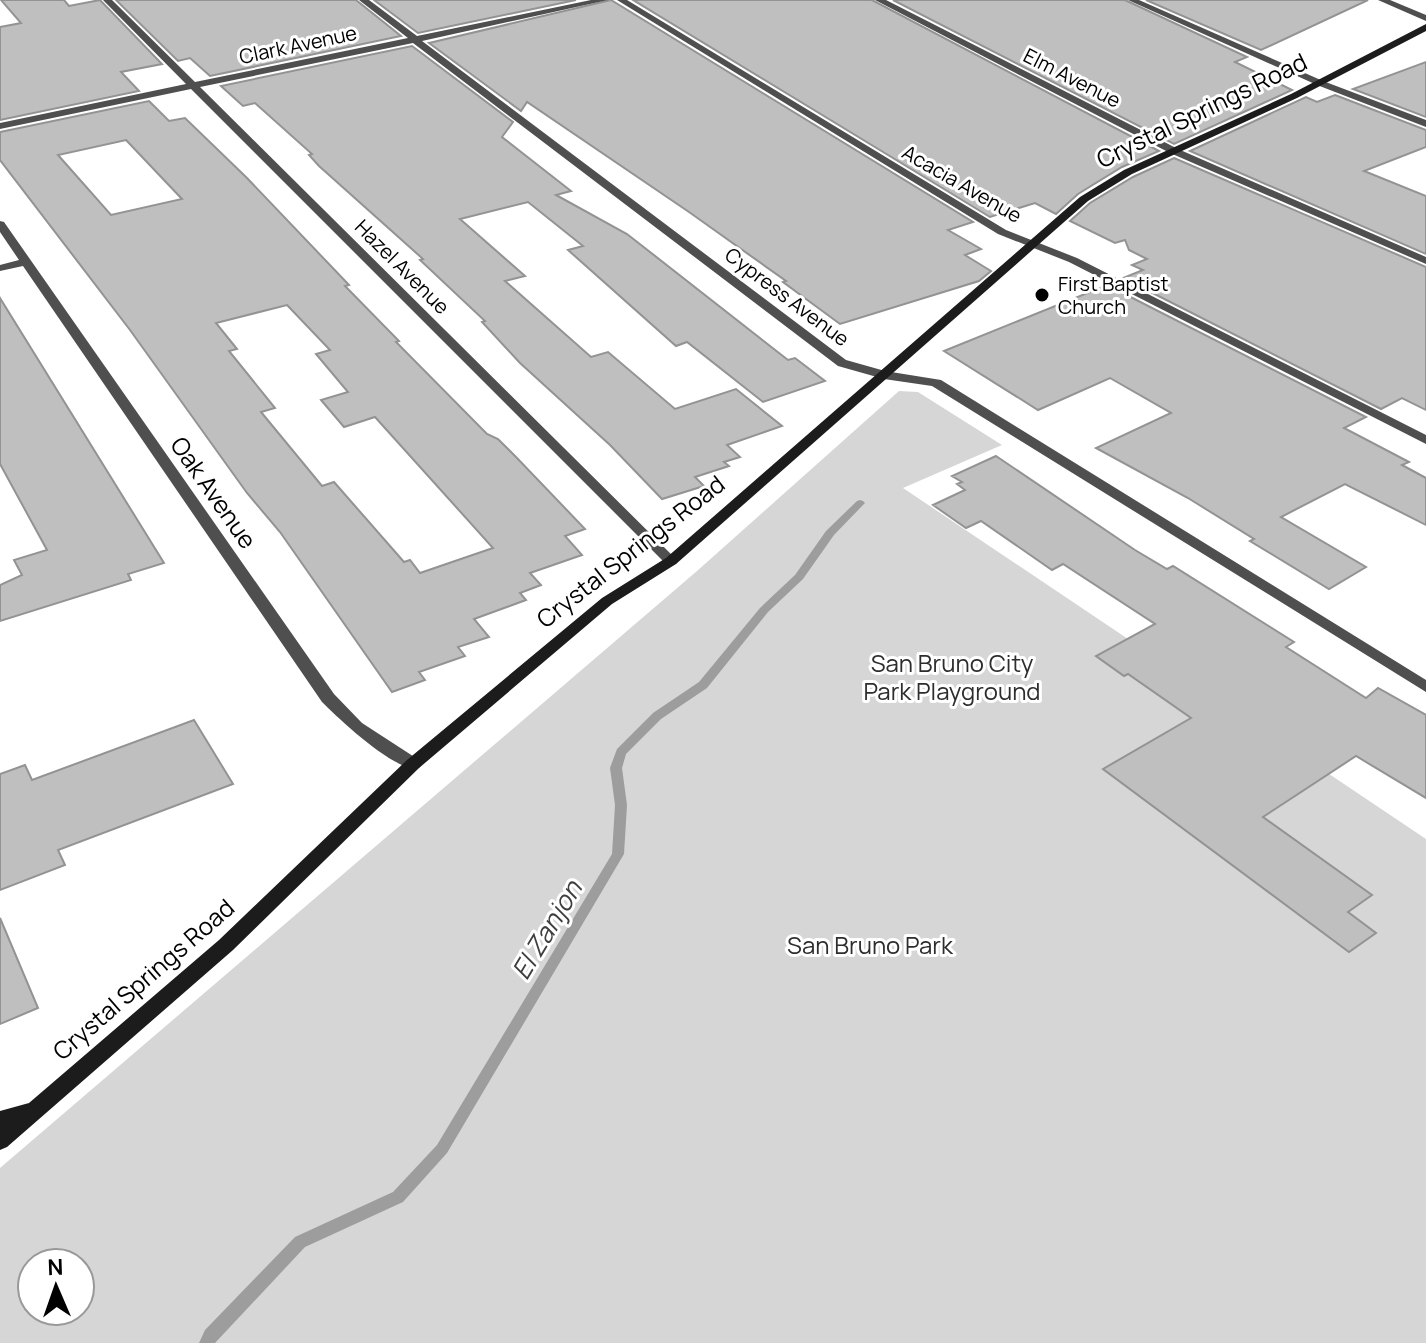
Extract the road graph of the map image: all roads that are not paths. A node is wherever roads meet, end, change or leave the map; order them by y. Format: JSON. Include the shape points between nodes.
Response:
{"nodes":[{"id":1,"x":107,"y":0,"type":"edge"},
{"id":2,"x":363,"y":0,"type":"edge"},
{"id":3,"x":604,"y":0,"type":"edge"},
{"id":4,"x":621,"y":0,"type":"edge"},
{"id":5,"x":879,"y":0,"type":"edge"},
{"id":6,"x":1132,"y":0,"type":"edge"},
{"id":7,"x":1382,"y":0,"type":"edge"},
{"id":8,"x":1426,"y":18,"type":"edge"},
{"id":9,"x":1426,"y":27,"type":"edge"},
{"id":10,"x":415,"y":39,"type":"junction"},
{"id":11,"x":1320,"y":83,"type":"junction"},
{"id":12,"x":193,"y":85,"type":"junction"},
{"id":13,"x":1426,"y":124,"type":"edge"},
{"id":14,"x":0,"y":126,"type":"edge"},
{"id":15,"x":1174,"y":151,"type":"junction"},
{"id":16,"x":0,"y":224,"type":"edge"},
{"id":17,"x":1032,"y":244,"type":"junction"},
{"id":18,"x":1426,"y":261,"type":"edge"},
{"id":19,"x":25,"y":262,"type":"junction"},
{"id":20,"x":0,"y":268,"type":"edge"},
{"id":21,"x":884,"y":375,"type":"junction"},
{"id":22,"x":1426,"y":440,"type":"edge"},
{"id":23,"x":671,"y":561,"type":"junction"},
{"id":24,"x":1426,"y":687,"type":"edge"},
{"id":25,"x":413,"y":764,"type":"junction"},
{"id":26,"x":35,"y":1111,"type":"junction"},
{"id":27,"x":0,"y":1120,"type":"edge"},
{"id":28,"x":0,"y":1141,"type":"edge"}],
"edges":[{"from":1,"to":12,"type":"street","name":"Hazel Avenue"},
{"from":2,"to":10,"type":"street","name":"Cypress Avenue"},
{"from":3,"to":10,"type":"street","name":"Clark Avenue"},
{"from":4,"to":17,"type":"street","name":"Acacia Avenue","via":[[1002,232]]},
{"from":5,"to":15,"type":"street","name":"Elm Avenue"},
{"from":6,"to":11,"type":"street"},
{"from":7,"to":8,"type":"street"},
{"from":9,"to":11,"type":"main road","name":"Crystal Springs Road"},
{"from":10,"to":12,"type":"street","name":"Clark Avenue"},
{"from":10,"to":21,"type":"street","name":"Cypress Avenue","via":[[842,363]]},
{"from":11,"to":13,"type":"street"},
{"from":11,"to":15,"type":"main road","name":"Crystal Springs Road"},
{"from":12,"to":14,"type":"street","name":"Clark Avenue"},
{"from":12,"to":23,"type":"street","name":"Hazel Avenue"},
{"from":15,"to":17,"type":"main road","name":"Crystal Springs Road","via":[[1105,185]]},
{"from":15,"to":18,"type":"street","name":"Elm Avenue"},
{"from":16,"to":19,"type":"street","name":"Oak Avenue"},
{"from":17,"to":21,"type":"main road","name":"Crystal Springs Road"},
{"from":17,"to":22,"type":"street","name":"Acacia Avenue"},
{"from":19,"to":20,"type":"street"},
{"from":19,"to":25,"type":"street","name":"Oak Avenue","via":[[328,698],[356,727]]},
{"from":21,"to":23,"type":"main road","name":"Crystal Springs Road"},
{"from":21,"to":24,"type":"street","name":"Cypress Avenue","via":[[936,383]]},
{"from":23,"to":25,"type":"main road","name":"Crystal Springs Road","via":[[607,601]]},
{"from":25,"to":26,"type":"main road","name":"Crystal Springs Road","via":[[226,945]]},
{"from":26,"to":27,"type":"main road"},
{"from":26,"to":28,"type":"main road","name":"Crystal Springs Road"}]}
